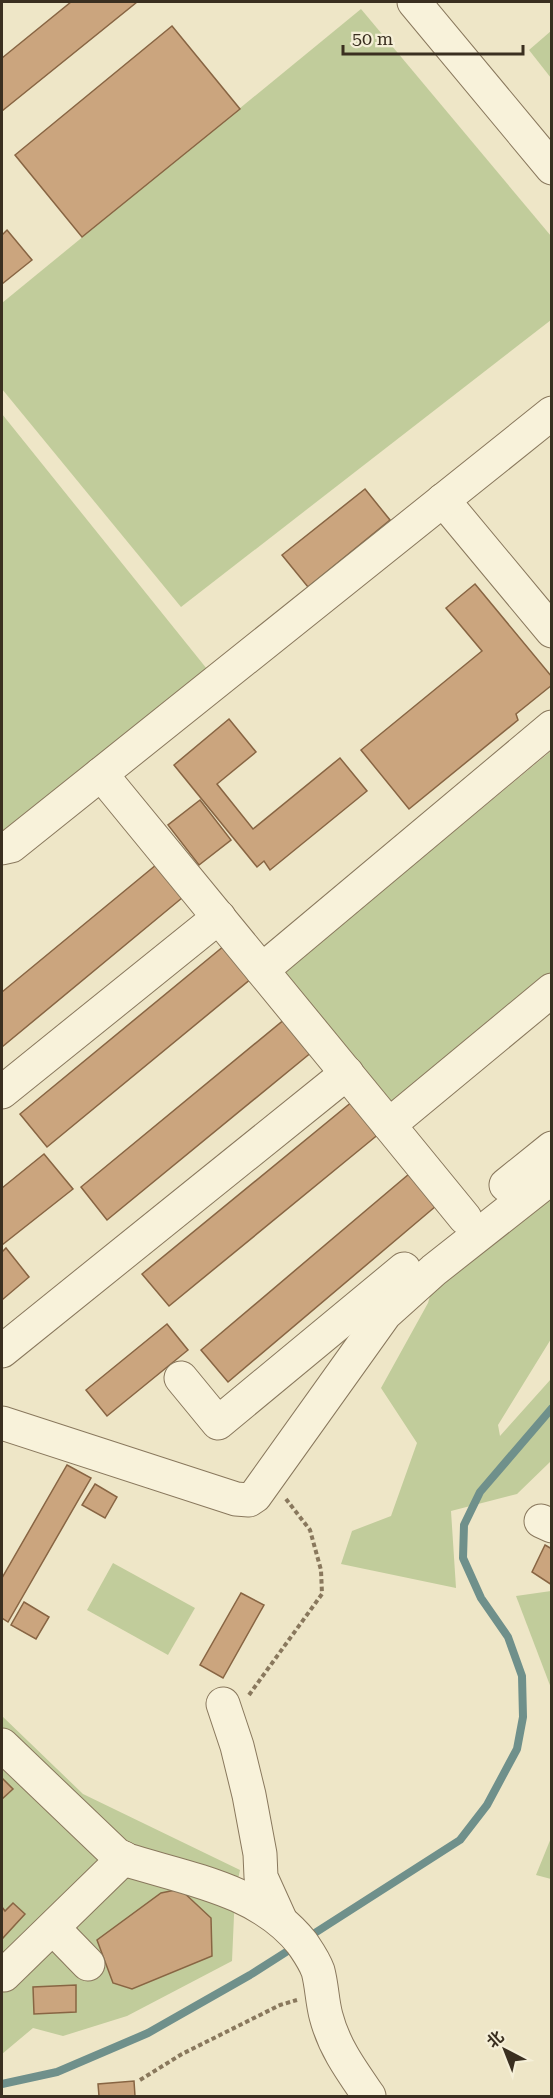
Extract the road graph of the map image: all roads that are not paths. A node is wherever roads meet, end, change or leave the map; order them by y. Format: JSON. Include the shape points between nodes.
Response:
{"nodes":[{"id":1,"x":414,"y":2,"type":"edge"},
{"id":2,"x":552,"y":168,"type":"edge"},
{"id":3,"x":552,"y":413,"type":"edge"},
{"id":4,"x":442,"y":500,"type":"junction"},
{"id":5,"x":552,"y":631,"type":"edge"},
{"id":6,"x":552,"y":728,"type":"edge"},
{"id":7,"x":100,"y":774,"type":"junction"},
{"id":8,"x":2,"y":848,"type":"edge"},
{"id":9,"x":219,"y":917,"type":"junction"},
{"id":10,"x":262,"y":970,"type":"junction"},
{"id":11,"x":552,"y":990,"type":"edge"},
{"id":12,"x":347,"y":1073,"type":"junction"},
{"id":13,"x":2,"y":1092,"type":"edge"},
{"id":14,"x":389,"y":1125,"type":"junction"},
{"id":15,"x":552,"y":1148,"type":"edge"},
{"id":16,"x":552,"y":1178,"type":"edge"},
{"id":17,"x":465,"y":1218,"type":"junction"},
{"id":18,"x":2,"y":1351,"type":"edge"},
{"id":19,"x":181,"y":1378,"type":"dead end"},
{"id":20,"x":2,"y":1424,"type":"edge"},
{"id":21,"x":226,"y":1713,"type":"road end"},
{"id":22,"x":2,"y":1745,"type":"edge"},
{"id":23,"x":124,"y":1858,"type":"junction"},
{"id":24,"x":280,"y":1919,"type":"junction"},
{"id":25,"x":53,"y":1928,"type":"junction"},
{"id":26,"x":88,"y":1964,"type":"dead end"},
{"id":27,"x":4,"y":1975,"type":"dead end"},
{"id":28,"x":369,"y":2097,"type":"edge"}],
"edges":[{"from":1,"to":2,"type":"street"},
{"from":3,"to":4,"type":"street"},
{"from":4,"to":5,"type":"street"},
{"from":4,"to":7,"type":"street"},
{"from":6,"to":10,"type":"street"},
{"from":7,"to":8,"type":"street","via":[[11,846]]},
{"from":7,"to":9,"type":"street"},
{"from":9,"to":10,"type":"street"},
{"from":9,"to":13,"type":"street"},
{"from":10,"to":12,"type":"street"},
{"from":11,"to":14,"type":"street"},
{"from":12,"to":14,"type":"street"},
{"from":12,"to":18,"type":"street"},
{"from":14,"to":17,"type":"street"},
{"from":15,"to":17,"type":"street"},
{"from":16,"to":20,"type":"street","via":[[434,1270],[385,1314],[249,1500]]},
{"from":17,"to":19,"type":"street","via":[[218,1423]]},
{"from":21,"to":24,"type":"street","via":[[249,1795],[261,1877]]},
{"from":22,"to":23,"type":"street"},
{"from":23,"to":24,"type":"street","via":[[235,1893]]},
{"from":23,"to":25,"type":"street"},
{"from":24,"to":28,"type":"street","via":[[312,1957],[314,1994],[339,2053]]},
{"from":25,"to":26,"type":"street"},
{"from":25,"to":27,"type":"street"}]}
